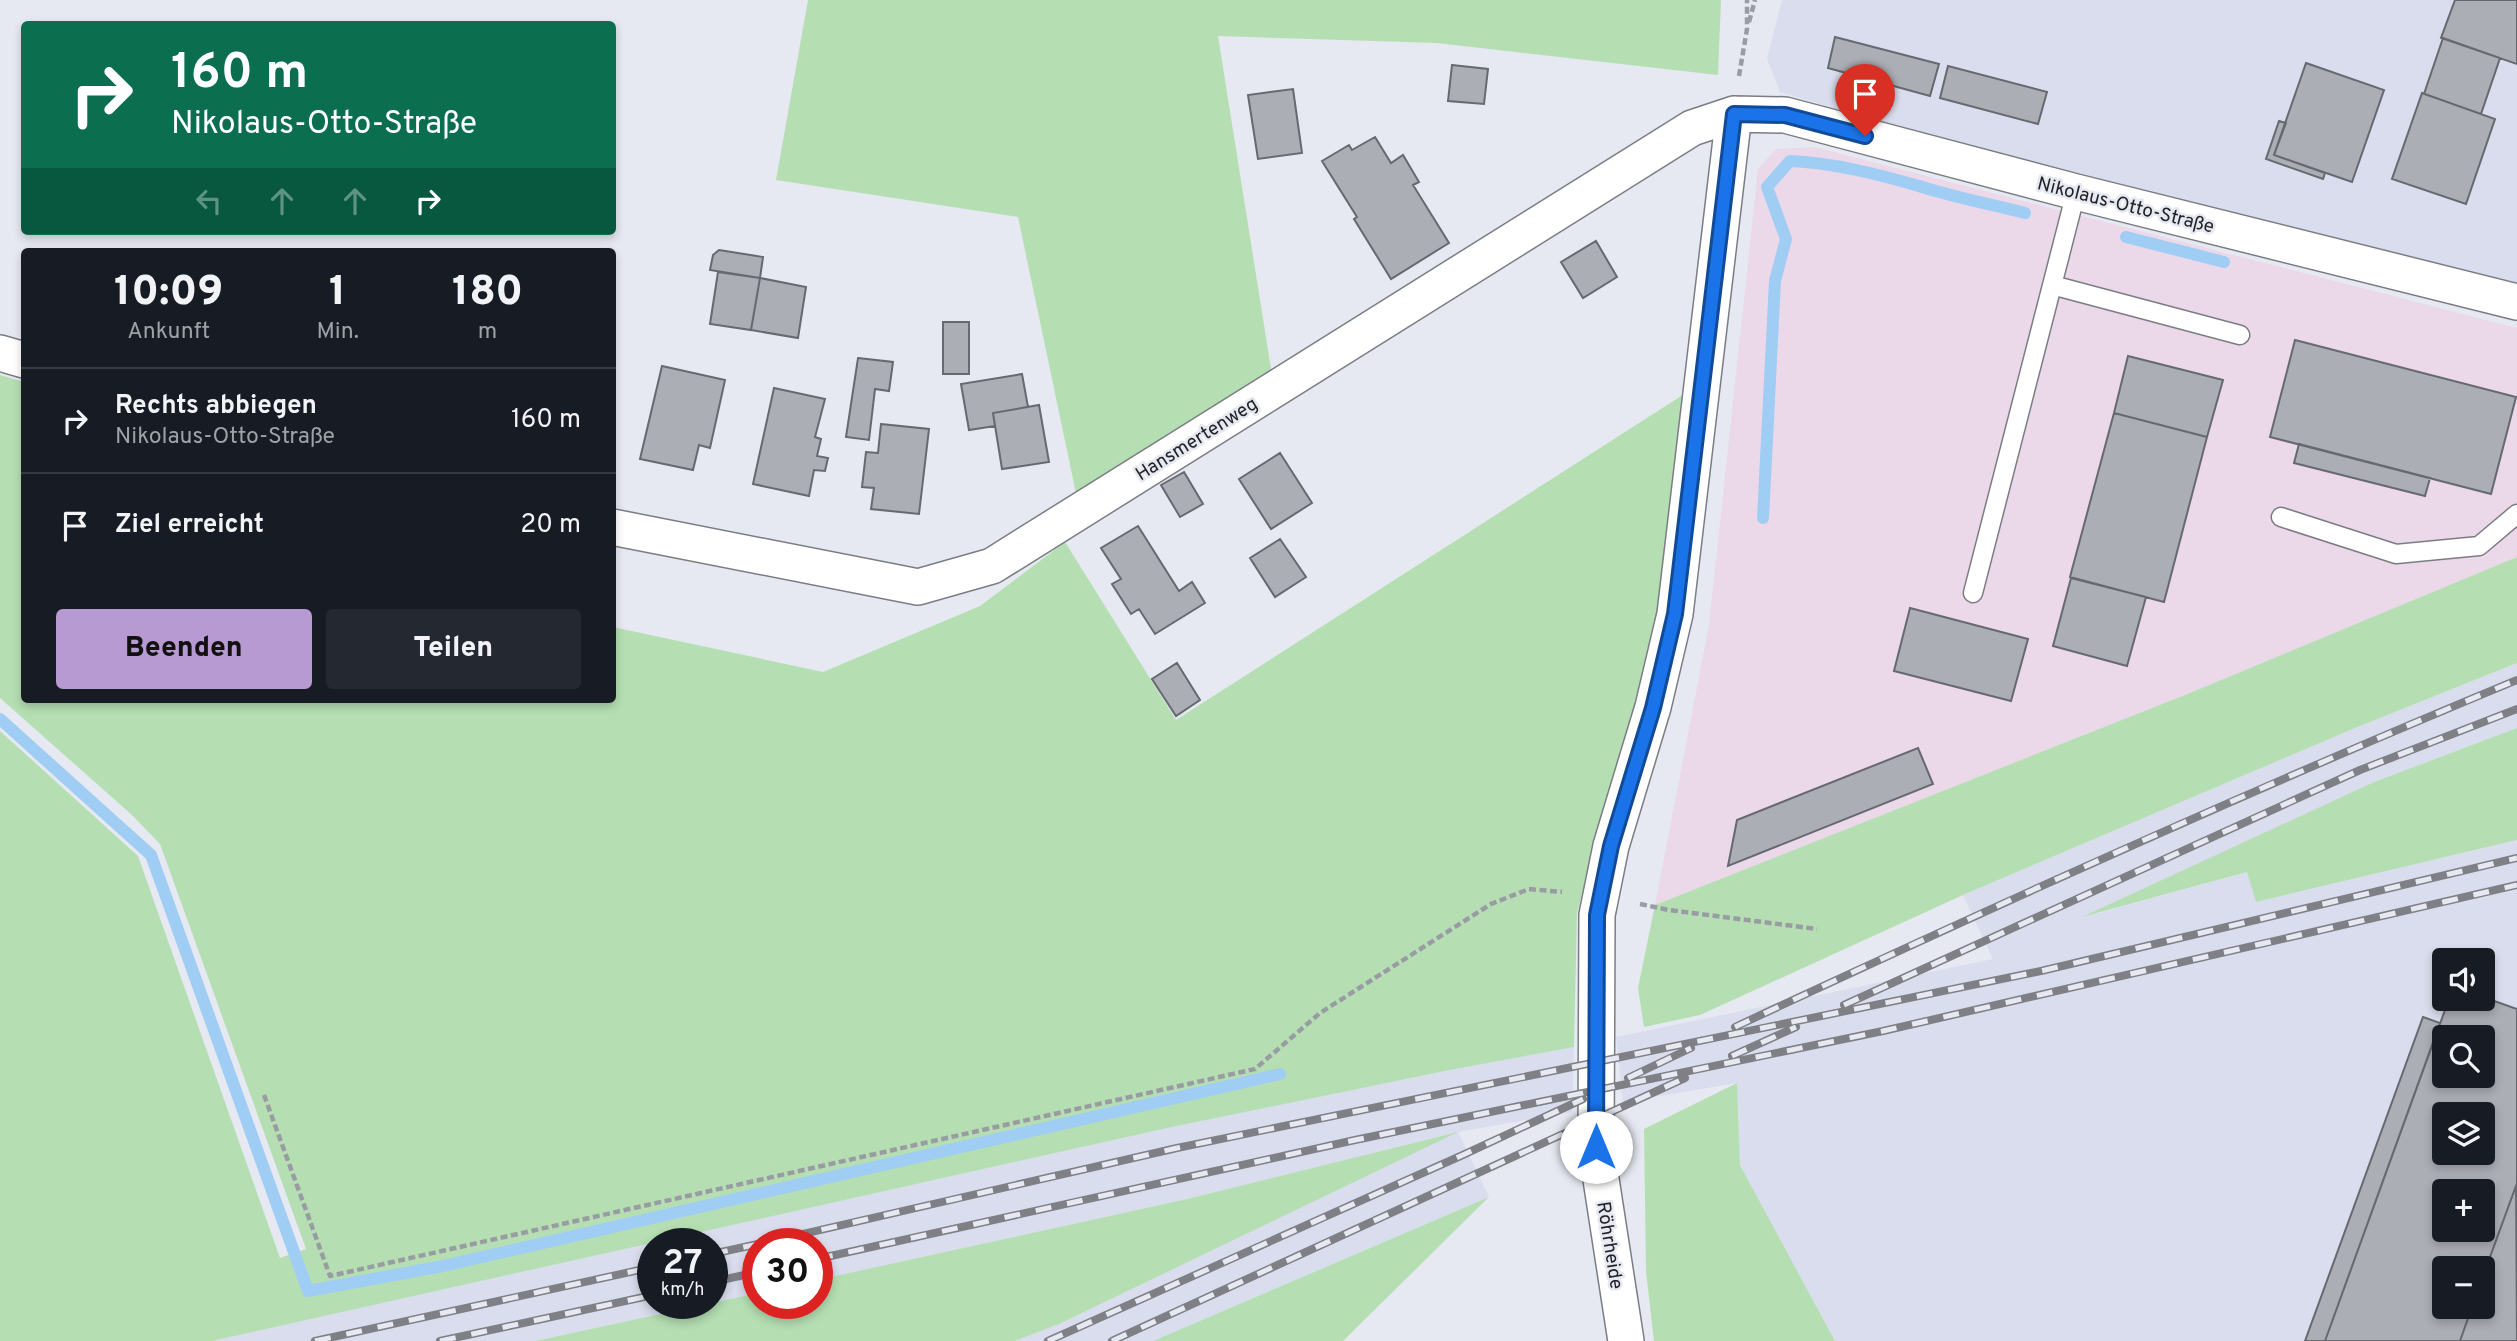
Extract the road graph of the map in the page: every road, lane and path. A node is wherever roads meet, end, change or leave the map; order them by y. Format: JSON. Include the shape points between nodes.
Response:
{"nodes":[{"id":1,"x":1746,"y":0,"type":"edge"},
{"id":2,"x":1755,"y":0,"type":"edge"},
{"id":3,"x":1734,"y":114,"type":"junction"},
{"id":4,"x":2076,"y":192,"type":"junction"},
{"id":5,"x":2052,"y":285,"type":"junction"},
{"id":6,"x":2517,"y":302,"type":"edge"},
{"id":7,"x":2240,"y":335,"type":"dead end"},
{"id":8,"x":0,"y":353,"type":"edge"},
{"id":9,"x":21,"y":359,"type":"edge"},
{"id":10,"x":2517,"y":514,"type":"edge"},
{"id":11,"x":2281,"y":517,"type":"dead end"},
{"id":12,"x":616,"y":528,"type":"edge"},
{"id":13,"x":1973,"y":593,"type":"dead end"},
{"id":14,"x":1601,"y":895,"type":"junction"},
{"id":15,"x":1817,"y":929,"type":"dead end"},
{"id":16,"x":264,"y":1095,"type":"dead end"},
{"id":17,"x":1626,"y":1341,"type":"edge"}],
"edges":[{"from":1,"to":2,"type":"path","via":[[1747,29]]},
{"from":3,"to":4,"type":"street","name":"Nikolaus-Otto-Straße","via":[[1785,115]]},
{"from":3,"to":12,"type":"street","name":"Hansmertenweg","via":[[1692,128],[992,566],[918,587]]},
{"from":3,"to":14,"type":"street","name":"Röhrheide","via":[[1675,614]]},
{"from":4,"to":5,"type":"lane"},
{"from":4,"to":6,"type":"street","name":"Nikolaus-Otto-Straße"},
{"from":5,"to":7,"type":"lane"},
{"from":5,"to":13,"type":"lane"},
{"from":8,"to":9,"type":"street"},
{"from":10,"to":11,"type":"lane","via":[[2479,546],[2396,554]]},
{"from":14,"to":15,"type":"path","via":[[1669,910]]},
{"from":14,"to":16,"type":"path","via":[[1529,889],[1491,904],[1320,1013],[1255,1069],[330,1276]]},
{"from":14,"to":17,"type":"street","name":"Röhrheide","via":[[1597,915],[1596,1147]]}]}
